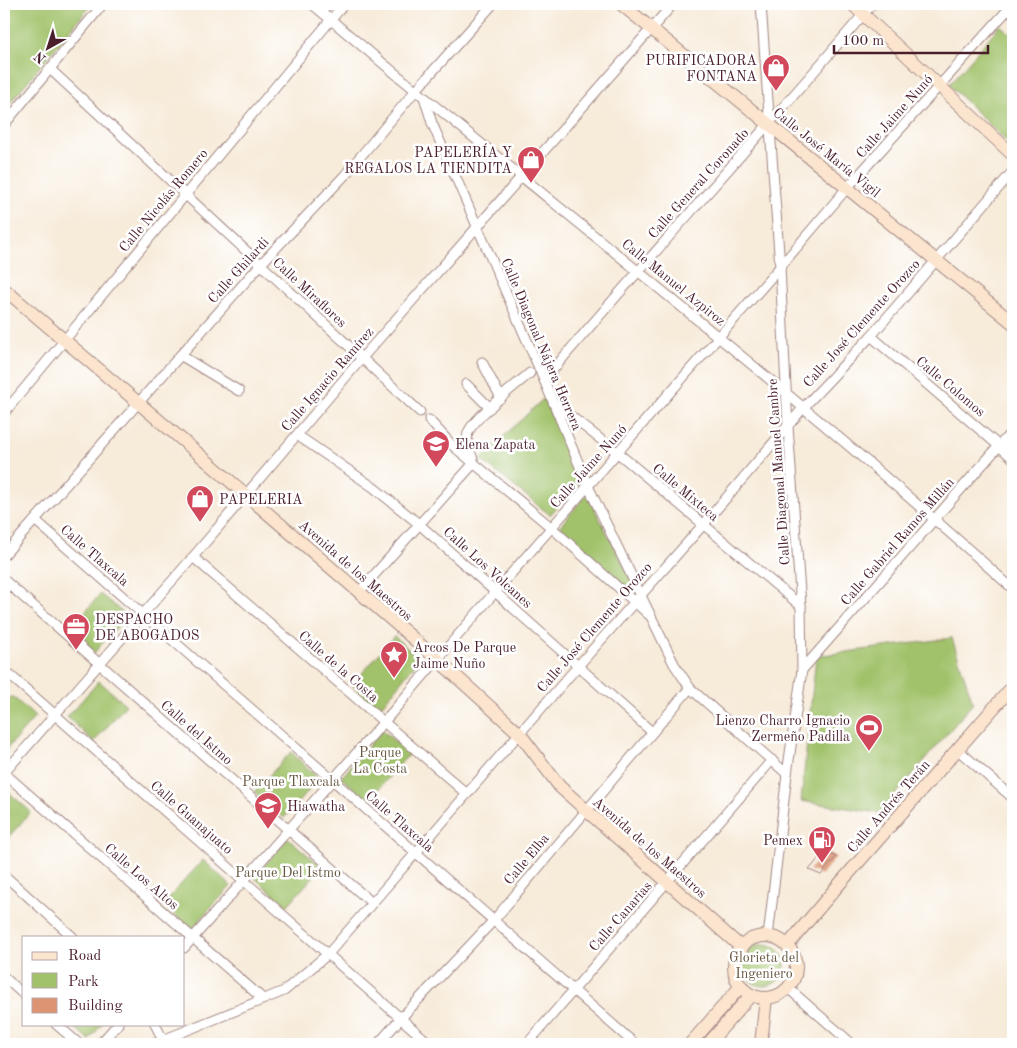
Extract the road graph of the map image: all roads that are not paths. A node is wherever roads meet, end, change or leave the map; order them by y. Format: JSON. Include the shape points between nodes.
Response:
{"nodes":[{"id":1,"x":103,"y":4,"type":"edge"},
{"id":2,"x":312,"y":4,"type":"edge"},
{"id":3,"x":344,"y":4,"type":"edge"},
{"id":4,"x":493,"y":4,"type":"edge"},
{"id":5,"x":621,"y":4,"type":"edge"},
{"id":6,"x":673,"y":4,"type":"edge"},
{"id":7,"x":760,"y":4,"type":"edge"},
{"id":8,"x":852,"y":4,"type":"edge"},
{"id":9,"x":872,"y":4,"type":"edge"},
{"id":10,"x":1013,"y":4,"type":"edge"},
{"id":11,"x":863,"y":14,"type":"junction"},
{"id":12,"x":331,"y":19,"type":"junction"},
{"id":13,"x":652,"y":29,"type":"junction"},
{"id":14,"x":50,"y":69,"type":"junction"},
{"id":15,"x":940,"y":85,"type":"junction"},
{"id":16,"x":416,"y":90,"type":"junction"},
{"id":17,"x":424,"y":97,"type":"junction"},
{"id":18,"x":769,"y":124,"type":"junction"},
{"id":19,"x":4,"y":125,"type":"edge"},
{"id":20,"x":1013,"y":155,"type":"edge"},
{"id":21,"x":1013,"y":171,"type":"edge"},
{"id":22,"x":521,"y":175,"type":"junction"},
{"id":23,"x":848,"y":188,"type":"junction"},
{"id":24,"x":185,"y":195,"type":"junction"},
{"id":25,"x":477,"y":227,"type":"junction"},
{"id":26,"x":935,"y":261,"type":"junction"},
{"id":27,"x":261,"y":264,"type":"junction"},
{"id":28,"x":780,"y":268,"type":"junction"},
{"id":29,"x":638,"y":270,"type":"junction"},
{"id":30,"x":4,"y":288,"type":"edge"},
{"id":31,"x":1013,"y":323,"type":"edge"},
{"id":32,"x":871,"y":336,"type":"junction"},
{"id":33,"x":720,"y":337,"type":"junction"},
{"id":34,"x":65,"y":340,"type":"junction"},
{"id":35,"x":180,"y":355,"type":"junction"},
{"id":36,"x":362,"y":358,"type":"junction"},
{"id":37,"x":482,"y":362,"type":"dead end"},
{"id":38,"x":530,"y":373,"type":"dead end"},
{"id":39,"x":544,"y":380,"type":"junction"},
{"id":40,"x":466,"y":384,"type":"dead end"},
{"id":41,"x":239,"y":391,"type":"dead end"},
{"id":42,"x":786,"y":392,"type":"junction"},
{"id":43,"x":500,"y":398,"type":"junction"},
{"id":44,"x":138,"y":402,"type":"junction"},
{"id":45,"x":552,"y":402,"type":"junction"},
{"id":46,"x":804,"y":407,"type":"junction"},
{"id":47,"x":490,"y":408,"type":"junction"},
{"id":48,"x":420,"y":412,"type":"dead end"},
{"id":49,"x":4,"y":414,"type":"edge"},
{"id":50,"x":429,"y":420,"type":"dead end"},
{"id":51,"x":788,"y":427,"type":"junction"},
{"id":52,"x":1013,"y":430,"type":"edge"},
{"id":53,"x":297,"y":435,"type":"junction"},
{"id":54,"x":999,"y":445,"type":"junction"},
{"id":55,"x":618,"y":453,"type":"junction"},
{"id":56,"x":1013,"y":458,"type":"edge"},
{"id":57,"x":474,"y":463,"type":"junction"},
{"id":58,"x":588,"y":486,"type":"junction"},
{"id":59,"x":246,"y":495,"type":"junction"},
{"id":60,"x":935,"y":518,"type":"junction"},
{"id":61,"x":34,"y":520,"type":"junction"},
{"id":62,"x":419,"y":524,"type":"junction"},
{"id":63,"x":703,"y":525,"type":"junction"},
{"id":64,"x":552,"y":528,"type":"junction"},
{"id":65,"x":4,"y":555,"type":"edge"},
{"id":66,"x":193,"y":557,"type":"junction"},
{"id":67,"x":4,"y":580,"type":"edge"},
{"id":68,"x":1013,"y":589,"type":"edge"},
{"id":69,"x":359,"y":592,"type":"junction"},
{"id":70,"x":495,"y":592,"type":"junction"},
{"id":71,"x":641,"y":595,"type":"junction"},
{"id":72,"x":634,"y":602,"type":"junction"},
{"id":73,"x":801,"y":606,"type":"junction"},
{"id":74,"x":143,"y":614,"type":"junction"},
{"id":75,"x":651,"y":617,"type":"junction"},
{"id":76,"x":437,"y":660,"type":"junction"},
{"id":77,"x":99,"y":664,"type":"junction"},
{"id":78,"x":578,"y":666,"type":"junction"},
{"id":79,"x":4,"y":670,"type":"edge"},
{"id":80,"x":802,"y":670,"type":"junction"},
{"id":81,"x":1013,"y":686,"type":"edge"},
{"id":82,"x":690,"y":688,"type":"junction"},
{"id":83,"x":55,"y":715,"type":"junction"},
{"id":84,"x":383,"y":723,"type":"junction"},
{"id":85,"x":652,"y":732,"type":"junction"},
{"id":86,"x":520,"y":734,"type":"junction"},
{"id":87,"x":957,"y":749,"type":"junction"},
{"id":88,"x":772,"y":760,"type":"junction"},
{"id":89,"x":4,"y":773,"type":"edge"},
{"id":90,"x":787,"y":774,"type":"junction"},
{"id":91,"x":332,"y":780,"type":"junction"},
{"id":92,"x":467,"y":794,"type":"junction"},
{"id":93,"x":1013,"y":798,"type":"edge"},
{"id":94,"x":585,"y":810,"type":"junction"},
{"id":95,"x":288,"y":830,"type":"junction"},
{"id":96,"x":416,"y":853,"type":"junction"},
{"id":97,"x":4,"y":875,"type":"edge"},
{"id":98,"x":244,"y":880,"type":"junction"},
{"id":99,"x":667,"y":882,"type":"junction"},
{"id":100,"x":372,"y":903,"type":"junction"},
{"id":101,"x":494,"y":920,"type":"junction"},
{"id":102,"x":72,"y":936,"type":"edge"},
{"id":103,"x":768,"y":937,"type":"junction"},
{"id":104,"x":193,"y":938,"type":"junction"},
{"id":105,"x":787,"y":946,"type":"junction"},
{"id":106,"x":185,"y":947,"type":"edge"},
{"id":107,"x":742,"y":948,"type":"junction"},
{"id":108,"x":328,"y":954,"type":"junction"},
{"id":109,"x":4,"y":977,"type":"edge"},
{"id":110,"x":741,"y":986,"type":"junction"},
{"id":111,"x":788,"y":988,"type":"junction"},
{"id":112,"x":574,"y":990,"type":"junction"},
{"id":113,"x":22,"y":993,"type":"edge"},
{"id":114,"x":751,"y":995,"type":"junction"},
{"id":115,"x":766,"y":998,"type":"junction"},
{"id":116,"x":263,"y":999,"type":"junction"},
{"id":117,"x":401,"y":1018,"type":"junction"},
{"id":118,"x":58,"y":1026,"type":"edge"},
{"id":119,"x":116,"y":1026,"type":"edge"},
{"id":120,"x":156,"y":1026,"type":"edge"},
{"id":121,"x":165,"y":1042,"type":"edge"},
{"id":122,"x":79,"y":1044,"type":"edge"},
{"id":123,"x":100,"y":1044,"type":"edge"},
{"id":124,"x":153,"y":1044,"type":"edge"},
{"id":125,"x":378,"y":1044,"type":"edge"},
{"id":126,"x":430,"y":1044,"type":"edge"},
{"id":127,"x":527,"y":1044,"type":"edge"},
{"id":128,"x":635,"y":1044,"type":"edge"},
{"id":129,"x":690,"y":1044,"type":"edge"},
{"id":130,"x":708,"y":1044,"type":"edge"},
{"id":131,"x":761,"y":1044,"type":"edge"},
{"id":132,"x":852,"y":1044,"type":"edge"}],
"edges":[{"from":1,"to":14,"type":"street"},
{"from":2,"to":12,"type":"street","name":"Calle Manuel Azpiroz"},
{"from":3,"to":12,"type":"street","name":"Calle Nicolás Romero"},
{"from":4,"to":16,"type":"street","name":"Calle Ghilardi"},
{"from":5,"to":13,"type":"street","name":"Calle José María Vigil"},
{"from":6,"to":13,"type":"street","name":"Calle Ignacio Ramírez"},
{"from":7,"to":18,"type":"street","name":"Calle Diagonal Manuel Cambre"},
{"from":8,"to":11,"type":"street"},
{"from":9,"to":11,"type":"street","name":"Calle General Coronado"},
{"from":10,"to":15,"type":"street","name":"Calle Jaime Nunó"},
{"from":11,"to":15,"type":"street"},
{"from":11,"to":18,"type":"street","name":"Calle General Coronado"},
{"from":12,"to":16,"type":"street","name":"Calle Manuel Azpiroz"},
{"from":12,"to":24,"type":"street","name":"Calle Nicolás Romero"},
{"from":13,"to":18,"type":"street","name":"Calle José María Vigil"},
{"from":13,"to":22,"type":"street","name":"Calle Ignacio Ramírez"},
{"from":14,"to":19,"type":"street"},
{"from":14,"to":24,"type":"street","name":"Calle Miraflores"},
{"from":15,"to":20,"type":"street"},
{"from":15,"to":23,"type":"street","name":"Calle Jaime Nunó"},
{"from":16,"to":17,"type":"street","name":"Calle Manuel Azpiroz"},
{"from":16,"to":27,"type":"street","name":"Calle Ghilardi","via":[[345,175]]},
{"from":17,"to":22,"type":"street","name":"Calle Manuel Azpiroz"},
{"from":17,"to":25,"type":"street","name":"Calle Diagonal Nájera Herrera"},
{"from":18,"to":23,"type":"street","name":"Calle José María Vigil"},
{"from":18,"to":28,"type":"street","name":"Calle Diagonal Manuel Cambre"},
{"from":18,"to":29,"type":"street","name":"Calle General Coronado"},
{"from":21,"to":26,"type":"street","name":"Calle José Clemente Orozco"},
{"from":22,"to":25,"type":"street","name":"Calle Ignacio Ramírez"},
{"from":22,"to":29,"type":"street","name":"Calle Manuel Azpiroz"},
{"from":23,"to":26,"type":"street","name":"Calle José María Vigil"},
{"from":23,"to":28,"type":"street","name":"Calle Jaime Nunó"},
{"from":24,"to":27,"type":"street","name":"Calle Miraflores"},
{"from":24,"to":34,"type":"street","name":"Calle Nicolás Romero"},
{"from":25,"to":36,"type":"street","name":"Calle Ignacio Ramírez"},
{"from":25,"to":39,"type":"street","name":"Calle Diagonal Nájera Herrera"},
{"from":26,"to":31,"type":"street","name":"Calle José María Vigil"},
{"from":26,"to":32,"type":"street","name":"Calle José Clemente Orozco"},
{"from":27,"to":35,"type":"street","name":"Calle Ghilardi"},
{"from":27,"to":36,"type":"street","name":"Calle Miraflores"},
{"from":28,"to":33,"type":"street","name":"Calle Jaime Nunó"},
{"from":28,"to":42,"type":"street","name":"Calle Diagonal Manuel Cambre"},
{"from":29,"to":33,"type":"street","name":"Calle Manuel Azpiroz"},
{"from":29,"to":39,"type":"street","name":"Calle General Coronado"},
{"from":30,"to":34,"type":"street","name":"Avenida de los Maestros"},
{"from":32,"to":46,"type":"street","name":"Calle José Clemente Orozco"},
{"from":32,"to":54,"type":"street","name":"Calle Colomos"},
{"from":33,"to":42,"type":"street","name":"Calle Manuel Azpiroz"},
{"from":33,"to":55,"type":"street","name":"Calle Jaime Nunó"},
{"from":34,"to":44,"type":"street","name":"Avenida de los Maestros"},
{"from":34,"to":49,"type":"street","name":"Calle Nicolás Romero"},
{"from":35,"to":41,"type":"street"},
{"from":35,"to":44,"type":"street","name":"Calle Ghilardi"},
{"from":36,"to":48,"type":"street","name":"Calle Miraflores"},
{"from":36,"to":53,"type":"street","name":"Calle Ignacio Ramírez"},
{"from":37,"to":43,"type":"street"},
{"from":38,"to":43,"type":"street"},
{"from":39,"to":45,"type":"street","name":"Calle Diagonal Nájera Herrera"},
{"from":40,"to":47,"type":"street"},
{"from":42,"to":46,"type":"street","name":"Calle Manuel Azpiroz"},
{"from":42,"to":51,"type":"street","name":"Calle Diagonal Manuel Cambre"},
{"from":43,"to":47,"type":"street"},
{"from":44,"to":59,"type":"street","name":"Avenida de los Maestros"},
{"from":44,"to":61,"type":"street","name":"Calle Ghilardi"},
{"from":45,"to":55,"type":"street","name":"Calle Mixteca"},
{"from":45,"to":58,"type":"street","name":"Calle Diagonal Nájera Herrera"},
{"from":46,"to":51,"type":"street","name":"Calle José Clemente Orozco"},
{"from":46,"to":60,"type":"street","name":"Calle Manuel Azpiroz"},
{"from":47,"to":57,"type":"street","via":[[468,434]]},
{"from":50,"to":57,"type":"street"},
{"from":51,"to":63,"type":"street","name":"Calle José Clemente Orozco"},
{"from":51,"to":73,"type":"street","name":"Calle Diagonal Manuel Cambre"},
{"from":52,"to":54,"type":"street","name":"Calle Gabriel Ramos Millán"},
{"from":53,"to":59,"type":"street","name":"Calle Ignacio Ramírez"},
{"from":53,"to":62,"type":"street","name":"Calle Los Volcanes","via":[[373,487]]},
{"from":54,"to":56,"type":"street","name":"Calle Colomos"},
{"from":54,"to":60,"type":"street","name":"Calle Gabriel Ramos Millán"},
{"from":55,"to":58,"type":"street","name":"Calle Jaime Nunó"},
{"from":55,"to":63,"type":"street","name":"Calle Mixteca"},
{"from":57,"to":62,"type":"street"},
{"from":57,"to":64,"type":"street"},
{"from":58,"to":64,"type":"street","name":"Calle Jaime Nunó"},
{"from":58,"to":71,"type":"street","name":"Calle Diagonal Nájera Herrera"},
{"from":59,"to":66,"type":"street","name":"Calle Ignacio Ramírez"},
{"from":59,"to":69,"type":"street","name":"Avenida de los Maestros"},
{"from":60,"to":68,"type":"street","name":"Calle Manuel Azpiroz"},
{"from":60,"to":80,"type":"street","name":"Calle Gabriel Ramos Millán"},
{"from":61,"to":65,"type":"street","name":"Calle Ghilardi"},
{"from":61,"to":74,"type":"street","name":"Calle Tlaxcala"},
{"from":62,"to":69,"type":"street"},
{"from":62,"to":70,"type":"street","name":"Calle Los Volcanes"},
{"from":63,"to":71,"type":"street","name":"Calle José Clemente Orozco"},
{"from":63,"to":73,"type":"street","name":"Calle Mixteca"},
{"from":64,"to":70,"type":"street","name":"Calle Jaime Nunó"},
{"from":64,"to":72,"type":"street"},
{"from":66,"to":74,"type":"street","name":"Calle Ignacio Ramírez"},
{"from":66,"to":84,"type":"street","name":"Calle de la Costa"},
{"from":67,"to":77,"type":"street","name":"Calle del Istmo"},
{"from":69,"to":76,"type":"street","name":"Avenida de los Maestros"},
{"from":70,"to":76,"type":"street","name":"Calle Jaime Nunó"},
{"from":70,"to":78,"type":"street","name":"Calle Los Volcanes"},
{"from":71,"to":72,"type":"street","name":"Calle José Clemente Orozco"},
{"from":71,"to":75,"type":"street","name":"Calle Diagonal Nájera Herrera"},
{"from":72,"to":75,"type":"street"},
{"from":72,"to":78,"type":"street","name":"Calle José Clemente Orozco"},
{"from":73,"to":80,"type":"street","name":"Calle Diagonal Manuel Cambre"},
{"from":74,"to":77,"type":"street","name":"Calle Ignacio Ramírez"},
{"from":74,"to":91,"type":"street","name":"Calle Tlaxcala"},
{"from":75,"to":82,"type":"street","name":"Calle Diagonal Nájera Herrera"},
{"from":76,"to":84,"type":"street","name":"Calle Jaime Nunó"},
{"from":76,"to":86,"type":"street","name":"Avenida de los Maestros"},
{"from":77,"to":83,"type":"street","name":"Calle Ignacio Ramírez"},
{"from":77,"to":95,"type":"street","name":"Calle del Istmo"},
{"from":78,"to":85,"type":"street","name":"Calle Los Volcanes"},
{"from":78,"to":86,"type":"street","name":"Calle José Clemente Orozco"},
{"from":79,"to":83,"type":"street","name":"Calle Guanajuato"},
{"from":80,"to":90,"type":"street","name":"Calle Diagonal Manuel Cambre"},
{"from":81,"to":87,"type":"street","name":"Calle Andrés Terán"},
{"from":82,"to":85,"type":"street","name":"Calle Elba"},
{"from":82,"to":88,"type":"street","name":"Calle Diagonal Nájera Herrera"},
{"from":83,"to":89,"type":"street","name":"Calle Ignacio Ramírez"},
{"from":83,"to":98,"type":"street","name":"Calle Guanajuato"},
{"from":84,"to":91,"type":"street","name":"Calle Jaime Nunó"},
{"from":84,"to":92,"type":"street","name":"Calle de la Costa"},
{"from":85,"to":94,"type":"street","name":"Calle Elba"},
{"from":86,"to":92,"type":"street","name":"Calle José Clemente Orozco"},
{"from":86,"to":94,"type":"street","name":"Avenida de los Maestros","via":[[560,788]]},
{"from":87,"to":93,"type":"street"},
{"from":87,"to":105,"type":"street","name":"Calle Andrés Terán"},
{"from":88,"to":90,"type":"street","name":"Calle Diagonal Nájera Herrera"},
{"from":88,"to":99,"type":"street","name":"Calle Canarias"},
{"from":89,"to":104,"type":"street","name":"Calle Los Altos"},
{"from":90,"to":103,"type":"street","name":"Calle Diagonal Manuel Cambre"},
{"from":91,"to":95,"type":"street","name":"Calle Jaime Nunó"},
{"from":91,"to":96,"type":"street","name":"Calle Tlaxcala"},
{"from":92,"to":96,"type":"street","name":"Calle José Clemente Orozco"},
{"from":94,"to":99,"type":"street","name":"Avenida de los Maestros"},
{"from":94,"to":101,"type":"street","name":"Calle Elba"},
{"from":95,"to":98,"type":"street","name":"Calle Jaime Nunó"},
{"from":95,"to":100,"type":"street","name":"Calle del Istmo"},
{"from":96,"to":100,"type":"street","name":"Calle José Clemente Orozco"},
{"from":96,"to":101,"type":"street","name":"Calle Tlaxcala"},
{"from":97,"to":102,"type":"street"},
{"from":98,"to":104,"type":"street","name":"Calle Jaime Nunó"},
{"from":98,"to":108,"type":"street","name":"Calle Guanajuato"},
{"from":99,"to":107,"type":"street","name":"Avenida de los Maestros"},
{"from":99,"to":112,"type":"street","name":"Calle Canarias"},
{"from":100,"to":108,"type":"street","name":"Calle José Clemente Orozco"},
{"from":101,"to":112,"type":"street","name":"Calle Tlaxcala"},
{"from":101,"to":117,"type":"street","name":"Calle Elba"},
{"from":103,"to":105,"type":"street"},
{"from":103,"to":107,"type":"street","via":[[754,939]]},
{"from":104,"to":106,"type":"street","name":"Calle Jaime Nunó"},
{"from":104,"to":116,"type":"street","name":"Calle Los Altos"},
{"from":105,"to":111,"type":"street","via":[[796,968]]},
{"from":107,"to":110,"type":"street","via":[[735,966]]},
{"from":108,"to":116,"type":"street","name":"Calle José Clemente Orozco","via":[[284,991]]},
{"from":108,"to":117,"type":"street","name":"Calle Guanajuato"},
{"from":109,"to":113,"type":"street"},
{"from":110,"to":114,"type":"street"},
{"from":110,"to":129,"type":"street"},
{"from":111,"to":115,"type":"street","via":[[777,996]]},
{"from":111,"to":132,"type":"street"},
{"from":112,"to":127,"type":"street","name":"Calle Canarias"},
{"from":112,"to":128,"type":"street","name":"Calle Tlaxcala"},
{"from":114,"to":115,"type":"street"},
{"from":114,"to":130,"type":"street"},
{"from":115,"to":131,"type":"street"},
{"from":116,"to":121,"type":"street","name":"Calle José Clemente Orozco"},
{"from":117,"to":125,"type":"street","name":"Calle Elba"},
{"from":117,"to":126,"type":"street","name":"Calle Guanajuato"},
{"from":118,"to":122,"type":"street"},
{"from":119,"to":123,"type":"street"},
{"from":120,"to":121,"type":"street"},
{"from":121,"to":124,"type":"street","name":"Calle José Clemente Orozco"}]}
